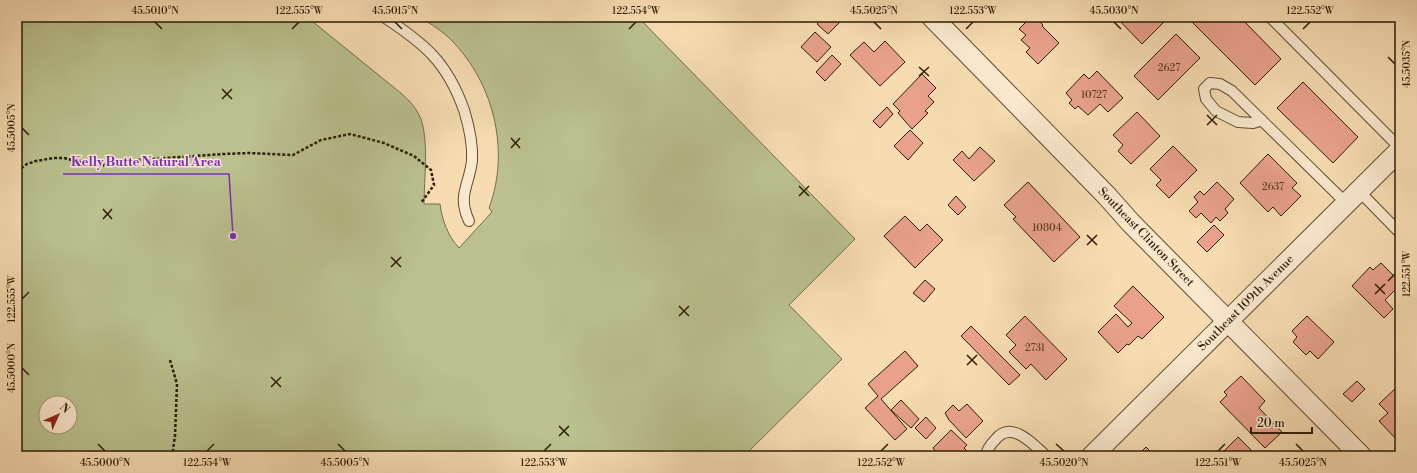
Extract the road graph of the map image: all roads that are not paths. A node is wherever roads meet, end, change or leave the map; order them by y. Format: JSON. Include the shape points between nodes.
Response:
{"nodes":[{"id":1,"x":384,"y":17,"type":"edge"},
{"id":2,"x":932,"y":17,"type":"edge"},
{"id":3,"x":1270,"y":17,"type":"edge"},
{"id":4,"x":1262,"y":120,"type":"junction"},
{"id":5,"x":1400,"y":149,"type":"edge"},
{"id":6,"x":1353,"y":197,"type":"junction"},
{"id":7,"x":469,"y":221,"type":"dead end"},
{"id":8,"x":1400,"y":233,"type":"edge"},
{"id":9,"x":1228,"y":321,"type":"junction"},
{"id":10,"x":986,"y":456,"type":"edge"},
{"id":11,"x":1046,"y":456,"type":"edge"},
{"id":12,"x":1092,"y":456,"type":"edge"},
{"id":13,"x":1361,"y":456,"type":"edge"}],
"edges":[{"from":1,"to":7,"type":"lane","via":[[424,46],[442,66],[456,89],[469,124],[472,152],[463,198],[463,206]]},
{"from":2,"to":9,"type":"street","name":"Southeast Clinton Street"},
{"from":3,"to":5,"type":"lane"},
{"from":4,"to":4,"type":"lane","via":[[1232,91],[1220,84],[1210,83],[1204,88],[1206,100],[1216,111],[1238,122],[1253,123]]},
{"from":4,"to":6,"type":"lane"},
{"from":5,"to":6,"type":"street","name":"Southeast 109th Avenue"},
{"from":6,"to":8,"type":"lane"},
{"from":6,"to":9,"type":"street","name":"Southeast 109th Avenue"},
{"from":9,"to":12,"type":"street","name":"Southeast 109th Avenue"},
{"from":9,"to":13,"type":"street","name":"Southeast Clinton Street"},
{"from":10,"to":11,"type":"lane","via":[[987,449],[999,435],[1012,432],[1024,436]]}]}
